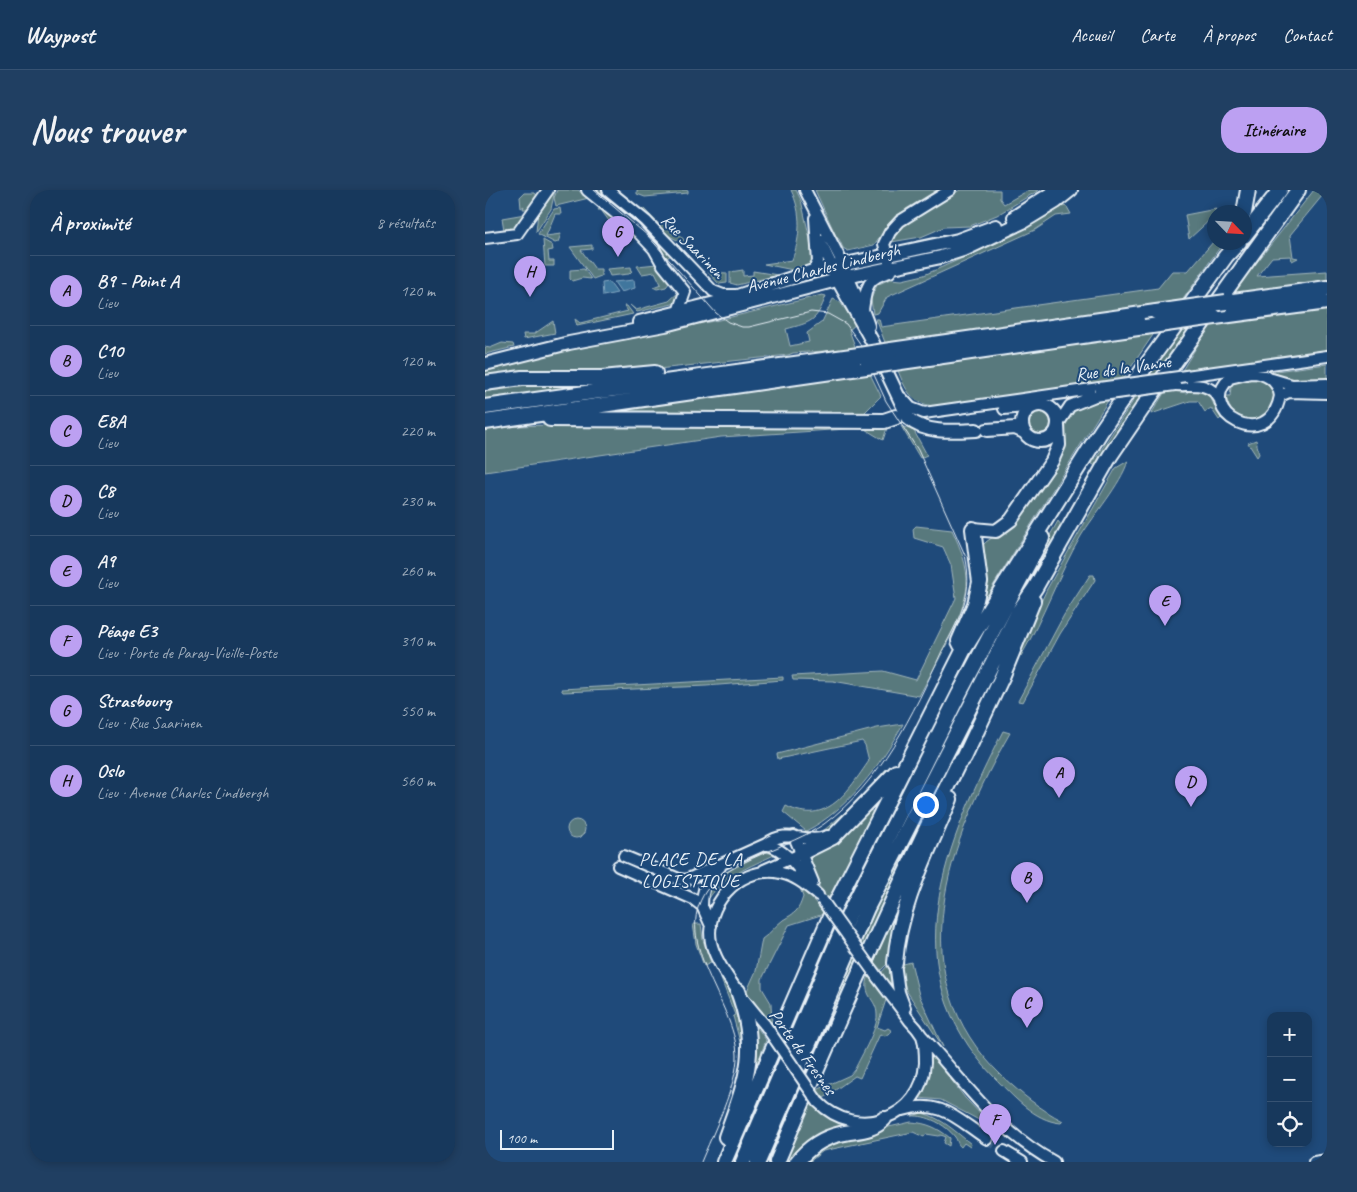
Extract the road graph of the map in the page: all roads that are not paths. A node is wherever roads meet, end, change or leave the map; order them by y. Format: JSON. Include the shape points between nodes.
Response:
{"nodes":[{"id":1,"x":549,"y":190,"type":"edge"},
{"id":2,"x":587,"y":190,"type":"edge"},
{"id":3,"x":608,"y":190,"type":"edge"},
{"id":4,"x":805,"y":190,"type":"edge"},
{"id":5,"x":950,"y":190,"type":"edge"},
{"id":6,"x":1056,"y":190,"type":"edge"},
{"id":7,"x":1071,"y":190,"type":"edge"},
{"id":8,"x":1248,"y":190,"type":"edge"},
{"id":9,"x":1279,"y":190,"type":"edge"},
{"id":10,"x":1301,"y":190,"type":"edge"},
{"id":11,"x":1246,"y":205,"type":"edge"},
{"id":12,"x":815,"y":212,"type":"junction"},
{"id":13,"x":1252,"y":227,"type":"edge"},
{"id":14,"x":818,"y":236,"type":"junction"},
{"id":15,"x":485,"y":238,"type":"edge"},
{"id":16,"x":1226,"y":250,"type":"edge"},
{"id":17,"x":886,"y":256,"type":"junction"},
{"id":18,"x":941,"y":257,"type":"junction"},
{"id":19,"x":837,"y":265,"type":"junction"},
{"id":20,"x":816,"y":267,"type":"junction"},
{"id":21,"x":891,"y":268,"type":"junction"},
{"id":22,"x":842,"y":278,"type":"junction"},
{"id":23,"x":1327,"y":288,"type":"edge"},
{"id":24,"x":736,"y":295,"type":"junction"},
{"id":25,"x":1327,"y":302,"type":"edge"},
{"id":26,"x":863,"y":310,"type":"junction"},
{"id":27,"x":679,"y":312,"type":"junction"},
{"id":28,"x":872,"y":341,"type":"junction"},
{"id":29,"x":569,"y":343,"type":"junction"},
{"id":30,"x":892,"y":356,"type":"junction"},
{"id":31,"x":1327,"y":356,"type":"edge"},
{"id":32,"x":862,"y":361,"type":"junction"},
{"id":33,"x":485,"y":364,"type":"edge"},
{"id":34,"x":719,"y":372,"type":"junction"},
{"id":35,"x":1236,"y":375,"type":"junction"},
{"id":36,"x":1270,"y":378,"type":"junction"},
{"id":37,"x":485,"y":383,"type":"edge"},
{"id":38,"x":1175,"y":385,"type":"junction"},
{"id":39,"x":1327,"y":390,"type":"edge"},
{"id":40,"x":1097,"y":392,"type":"junction"},
{"id":41,"x":1280,"y":396,"type":"junction"},
{"id":42,"x":1221,"y":400,"type":"junction"},
{"id":43,"x":1035,"y":405,"type":"junction"},
{"id":44,"x":485,"y":407,"type":"edge"},
{"id":45,"x":899,"y":411,"type":"junction"},
{"id":46,"x":924,"y":413,"type":"junction"},
{"id":47,"x":535,"y":415,"type":"junction"},
{"id":48,"x":485,"y":422,"type":"edge"},
{"id":49,"x":1058,"y":425,"type":"junction"},
{"id":50,"x":1023,"y":432,"type":"junction"},
{"id":51,"x":1034,"y":440,"type":"junction"},
{"id":52,"x":1037,"y":480,"type":"junction"},
{"id":53,"x":1060,"y":499,"type":"junction"},
{"id":54,"x":973,"y":529,"type":"joint"},
{"id":55,"x":1035,"y":588,"type":"junction"},
{"id":56,"x":963,"y":651,"type":"junction"},
{"id":57,"x":964,"y":758,"type":"junction"},
{"id":58,"x":903,"y":770,"type":"junction"},
{"id":59,"x":852,"y":818,"type":"junction"},
{"id":60,"x":794,"y":836,"type":"junction"},
{"id":61,"x":766,"y":844,"type":"junction"},
{"id":62,"x":796,"y":855,"type":"junction"},
{"id":63,"x":624,"y":856,"type":"dead end"},
{"id":64,"x":725,"y":864,"type":"junction"},
{"id":65,"x":618,"y":866,"type":"dead end"},
{"id":66,"x":755,"y":875,"type":"junction"},
{"id":67,"x":820,"y":898,"type":"junction"},
{"id":68,"x":703,"y":906,"type":"junction"},
{"id":69,"x":711,"y":926,"type":"junction"},
{"id":70,"x":895,"y":964,"type":"joint"},
{"id":71,"x":738,"y":991,"type":"junction"},
{"id":72,"x":911,"y":1022,"type":"junction"},
{"id":73,"x":922,"y":1036,"type":"junction"},
{"id":74,"x":901,"y":1111,"type":"junction"},
{"id":75,"x":884,"y":1119,"type":"junction"},
{"id":76,"x":987,"y":1139,"type":"tunnel mouth"},
{"id":77,"x":1004,"y":1151,"type":"tunnel mouth"},
{"id":78,"x":1327,"y":1160,"type":"edge"},
{"id":79,"x":716,"y":1162,"type":"edge"},
{"id":80,"x":724,"y":1162,"type":"edge"},
{"id":81,"x":743,"y":1162,"type":"edge"},
{"id":82,"x":758,"y":1162,"type":"edge"},
{"id":83,"x":777,"y":1162,"type":"edge"},
{"id":84,"x":797,"y":1162,"type":"edge"},
{"id":85,"x":1022,"y":1162,"type":"edge"},
{"id":86,"x":1054,"y":1162,"type":"edge"},
{"id":87,"x":1314,"y":1162,"type":"edge"}],
"edges":[{"from":1,"to":15,"type":"street","via":[[517,234]]},
{"from":2,"to":27,"type":"street","name":"Rue Saarinen","via":[[654,249],[683,288],[685,296]]},
{"from":3,"to":24,"type":"street","name":"Rue Saarinen","via":[[646,221],[713,291]]},
{"from":4,"to":12,"type":"street"},
{"from":5,"to":17,"type":"street","via":[[895,226],[884,244]]},
{"from":6,"to":17,"type":"main road","name":"Avenue Charles Lindbergh","via":[[1016,217],[985,231]]},
{"from":7,"to":18,"type":"main road","name":"Avenue Charles Lindbergh","via":[[1023,222]]},
{"from":8,"to":11,"type":"highway"},
{"from":9,"to":13,"type":"highway"},
{"from":10,"to":55,"type":"highway","via":[[1171,365],[1110,456]]},
{"from":12,"to":14,"type":"street"},
{"from":12,"to":19,"type":"street"},
{"from":14,"to":19,"type":"street"},
{"from":14,"to":20,"type":"street"},
{"from":16,"to":53,"type":"highway","via":[[1142,370]]},
{"from":17,"to":19,"type":"main road","name":"Avenue Charles Lindbergh"},
{"from":17,"to":21,"type":"street"},
{"from":18,"to":21,"type":"main road","name":"Avenue Charles Lindbergh"},
{"from":18,"to":26,"type":"street","via":[[873,280],[865,290]]},
{"from":19,"to":20,"type":"main road","name":"Avenue Charles Lindbergh"},
{"from":19,"to":22,"type":"main road"},
{"from":20,"to":24,"type":"main road","name":"Avenue Charles Lindbergh"},
{"from":21,"to":22,"type":"main road","name":"Avenue Charles Lindbergh"},
{"from":22,"to":26,"type":"main road"},
{"from":22,"to":28,"type":"main road"},
{"from":22,"to":29,"type":"main road","name":"Avenue Charles Lindbergh","via":[[665,325]]},
{"from":23,"to":30,"type":"highway","bridge":true,"via":[[1156,312]]},
{"from":24,"to":27,"type":"main road","name":"Avenue Charles Lindbergh"},
{"from":25,"to":30,"type":"highway","bridge":true,"via":[[1145,328]]},
{"from":26,"to":28,"type":"main road"},
{"from":27,"to":29,"type":"main road","name":"Avenue Charles Lindbergh"},
{"from":28,"to":45,"type":"main road","via":[[896,392]]},
{"from":29,"to":33,"type":"main road","name":"Avenue Charles Lindbergh"},
{"from":30,"to":32,"type":"highway","bridge":true},
{"from":31,"to":40,"type":"street","name":"Rue de la Vanne","bridge":true},
{"from":32,"to":34,"type":"highway"},
{"from":32,"to":47,"type":"highway"},
{"from":34,"to":37,"type":"highway","via":[[713,368],[602,378],[522,378]]},
{"from":34,"to":44,"type":"highway"},
{"from":35,"to":36,"type":"street","via":[[1256,373]]},
{"from":35,"to":38,"type":"street","via":[[1183,380]]},
{"from":35,"to":42,"type":"street","via":[[1224,385]]},
{"from":36,"to":39,"type":"street"},
{"from":36,"to":41,"type":"street","via":[[1278,387]]},
{"from":38,"to":40,"type":"street","bridge":true},
{"from":38,"to":42,"type":"street","via":[[1204,386]]},
{"from":39,"to":41,"type":"street","via":[[1289,392]]},
{"from":40,"to":43,"type":"street"},
{"from":40,"to":46,"type":"street","name":"Rue de la Vanne"},
{"from":40,"to":49,"type":"street","via":[[1070,406]]},
{"from":41,"to":42,"type":"street","via":[[1273,414],[1255,426],[1232,420]]},
{"from":43,"to":46,"type":"street","via":[[945,415]]},
{"from":43,"to":49,"type":"main road","via":[[1051,408],[1057,416]]},
{"from":43,"to":50,"type":"main road","via":[[1022,417]]},
{"from":45,"to":46,"type":"street","via":[[913,409]]},
{"from":45,"to":47,"type":"highway","via":[[569,420],[545,419]]},
{"from":45,"to":50,"type":"main road","via":[[915,424],[932,429],[1015,428]]},
{"from":47,"to":48,"type":"highway"},
{"from":49,"to":51,"type":"main road","via":[[1049,439]]},
{"from":49,"to":52,"type":"main road","via":[[1058,449]]},
{"from":50,"to":51,"type":"main road"},
{"from":51,"to":52,"type":"main road","via":[[1043,447],[1046,456]]},
{"from":52,"to":54,"type":"main road","via":[[1006,525],[993,531]]},
{"from":53,"to":56,"type":"highway","via":[[1044,519]]},
{"from":53,"to":81,"type":"highway","via":[[850,912]]},
{"from":54,"to":56,"type":"highway","via":[[980,582],[975,604],[959,641]]},
{"from":55,"to":57,"type":"highway","via":[[1002,677]]},
{"from":55,"to":82,"type":"highway","via":[[1019,610],[991,663],[867,908]]},
{"from":56,"to":58,"type":"highway"},
{"from":57,"to":70,"type":"highway","via":[[965,765],[905,909]]},
{"from":57,"to":83,"type":"highway","via":[[912,857],[853,983]]},
{"from":58,"to":59,"type":"highway","via":[[892,775]]},
{"from":58,"to":80,"type":"highway","via":[[836,903]]},
{"from":59,"to":60,"type":"street","via":[[823,837]]},
{"from":59,"to":62,"type":"highway","via":[[833,837]]},
{"from":60,"to":61,"type":"street","via":[[774,838]]},
{"from":60,"to":62,"type":"street"},
{"from":61,"to":62,"type":"street"},
{"from":61,"to":64,"type":"street"},
{"from":62,"to":66,"type":"street"},
{"from":62,"to":67,"type":"street"},
{"from":63,"to":64,"type":"street","via":[[686,880]]},
{"from":64,"to":68,"type":"street","via":[[709,877],[702,894]]},
{"from":65,"to":68,"type":"street"},
{"from":66,"to":67,"type":"street","name":"Porte de Fresnes","via":[[773,872],[790,876],[803,882]]},
{"from":66,"to":69,"type":"street","name":"Porte de Fresnes","via":[[725,893],[713,914]]},
{"from":67,"to":72,"type":"street","name":"Porte de Fresnes","bridge":true},
{"from":68,"to":69,"type":"street"},
{"from":69,"to":71,"type":"street","name":"Porte de Fresnes","via":[[714,952]]},
{"from":70,"to":72,"type":"street","via":[[899,992]]},
{"from":71,"to":75,"type":"street","name":"Porte de Fresnes","bridge":true,"via":[[818,1102],[834,1116],[845,1119]]},
{"from":71,"to":79,"type":"highway","via":[[750,1037],[749,1064]]},
{"from":72,"to":73,"type":"street","name":"Porte de Fresnes"},
{"from":73,"to":74,"type":"street","name":"Porte de Fresnes","via":[[925,1049],[923,1076],[913,1098]]},
{"from":73,"to":86,"type":"street","via":[[993,1118]]},
{"from":74,"to":75,"type":"street","name":"Porte de Fresnes"},
{"from":74,"to":76,"type":"street","via":[[922,1106],[940,1108]]},
{"from":75,"to":84,"type":"highway","via":[[872,1128],[825,1139]]},
{"from":77,"to":85,"type":"street"},
{"from":78,"to":87,"type":"street"}]}
